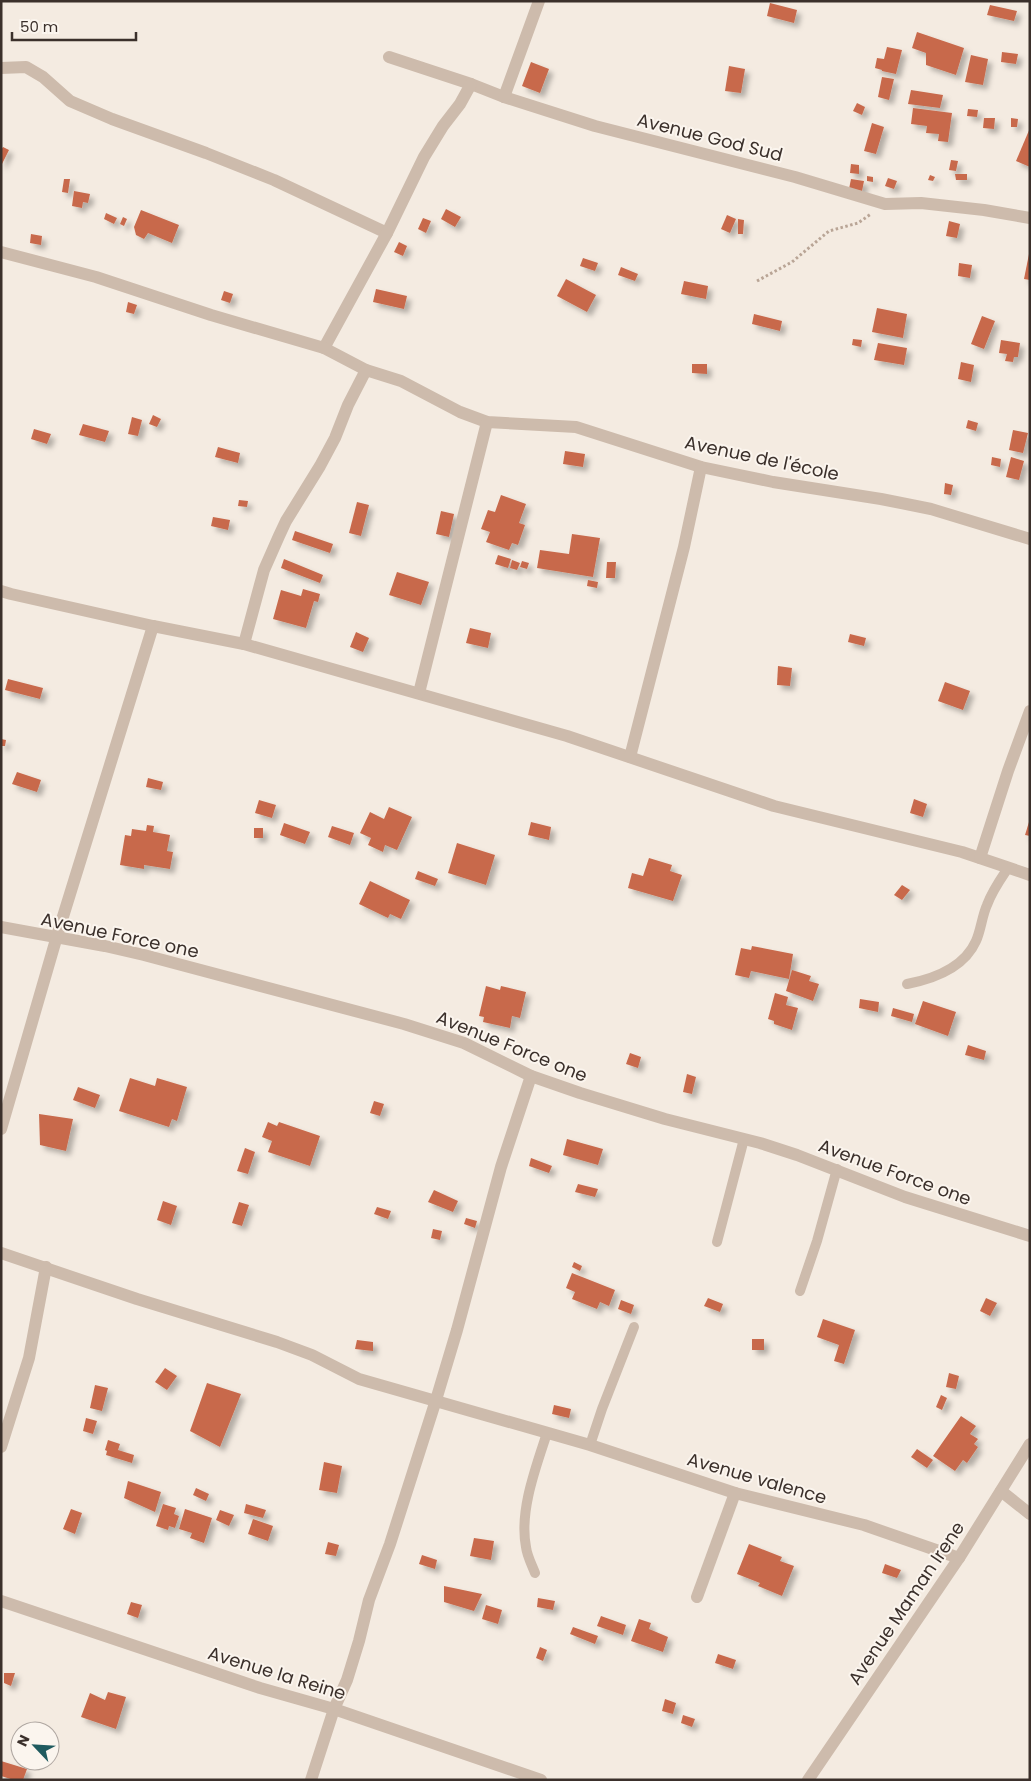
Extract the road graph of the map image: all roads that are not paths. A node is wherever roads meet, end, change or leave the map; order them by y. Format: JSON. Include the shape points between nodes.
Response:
{"nodes":[{"id":1,"x":539,"y":1,"type":"edge"},
{"id":2,"x":389,"y":57,"type":"dead end"},
{"id":3,"x":1,"y":68,"type":"edge"},
{"id":4,"x":471,"y":84,"type":"junction"},
{"id":5,"x":504,"y":97,"type":"junction"},
{"id":6,"x":1030,"y":218,"type":"edge"},
{"id":7,"x":387,"y":233,"type":"junction"},
{"id":8,"x":1,"y":252,"type":"edge"},
{"id":9,"x":324,"y":348,"type":"junction"},
{"id":10,"x":366,"y":370,"type":"junction"},
{"id":11,"x":487,"y":422,"type":"junction"},
{"id":12,"x":701,"y":467,"type":"junction"},
{"id":13,"x":1030,"y":539,"type":"edge"},
{"id":14,"x":1,"y":591,"type":"edge"},
{"id":15,"x":153,"y":626,"type":"junction"},
{"id":16,"x":244,"y":644,"type":"junction"},
{"id":17,"x":419,"y":693,"type":"junction"},
{"id":18,"x":1030,"y":711,"type":"edge"},
{"id":19,"x":630,"y":757,"type":"junction"},
{"id":20,"x":980,"y":858,"type":"junction"},
{"id":21,"x":1008,"y":868,"type":"junction"},
{"id":22,"x":1030,"y":874,"type":"edge"},
{"id":23,"x":1,"y":927,"type":"edge"},
{"id":24,"x":57,"y":936,"type":"junction"},
{"id":25,"x":907,"y":984,"type":"dead end"},
{"id":26,"x":531,"y":1076,"type":"junction"},
{"id":27,"x":1,"y":1128,"type":"edge"},
{"id":28,"x":744,"y":1139,"type":"junction"},
{"id":29,"x":837,"y":1169,"type":"junction"},
{"id":30,"x":1030,"y":1236,"type":"edge"},
{"id":31,"x":718,"y":1242,"type":"dead end"},
{"id":32,"x":1,"y":1253,"type":"edge"},
{"id":33,"x":46,"y":1267,"type":"junction"},
{"id":34,"x":800,"y":1291,"type":"dead end"},
{"id":35,"x":634,"y":1327,"type":"dead end"},
{"id":36,"x":436,"y":1400,"type":"junction"},
{"id":37,"x":546,"y":1433,"type":"junction"},
{"id":38,"x":1030,"y":1444,"type":"edge"},
{"id":39,"x":590,"y":1445,"type":"junction"},
{"id":40,"x":1,"y":1447,"type":"edge"},
{"id":41,"x":1001,"y":1491,"type":"junction"},
{"id":42,"x":735,"y":1493,"type":"junction"},
{"id":43,"x":1030,"y":1514,"type":"edge"},
{"id":44,"x":959,"y":1558,"type":"junction"},
{"id":45,"x":535,"y":1573,"type":"dead end"},
{"id":46,"x":697,"y":1597,"type":"dead end"},
{"id":47,"x":1,"y":1602,"type":"edge"},
{"id":48,"x":334,"y":1709,"type":"junction"},
{"id":49,"x":311,"y":1780,"type":"edge"},
{"id":50,"x":542,"y":1780,"type":"edge"},
{"id":51,"x":808,"y":1780,"type":"edge"}],
"edges":[{"from":1,"to":5,"type":"street"},
{"from":2,"to":4,"type":"street","name":"Avenue God Sud"},
{"from":3,"to":7,"type":"street","via":[[26,67],[70,100],[274,180]]},
{"from":4,"to":5,"type":"street","name":"Avenue God Sud"},
{"from":4,"to":7,"type":"street","via":[[424,157]]},
{"from":5,"to":6,"type":"street","name":"Avenue God Sud","via":[[595,126],[795,177],[885,204],[921,203]]},
{"from":7,"to":9,"type":"street"},
{"from":8,"to":9,"type":"street","name":"Avenue de l'école"},
{"from":9,"to":10,"type":"street","name":"Avenue de l'école"},
{"from":10,"to":11,"type":"street","name":"Avenue de l'école","via":[[401,381],[460,412]]},
{"from":10,"to":16,"type":"street","via":[[335,438],[278,536],[264,570]]},
{"from":11,"to":12,"type":"street","name":"Avenue de l'école","via":[[576,427]]},
{"from":11,"to":17,"type":"street"},
{"from":12,"to":13,"type":"street","name":"Avenue de l'école","via":[[931,509]]},
{"from":12,"to":19,"type":"street","via":[[684,547]]},
{"from":14,"to":15,"type":"street"},
{"from":15,"to":16,"type":"street"},
{"from":15,"to":24,"type":"street"},
{"from":16,"to":17,"type":"street"},
{"from":17,"to":19,"type":"street"},
{"from":18,"to":20,"type":"street"},
{"from":19,"to":20,"type":"street","via":[[774,806]]},
{"from":20,"to":21,"type":"street"},
{"from":21,"to":22,"type":"street"},
{"from":21,"to":25,"type":"lane","via":[[986,905],[969,954],[942,973]]},
{"from":23,"to":24,"type":"street","name":"Avenue Force one"},
{"from":24,"to":26,"type":"street","name":"Avenue Force one","via":[[144,955],[404,1024],[464,1043]]},
{"from":24,"to":27,"type":"street"},
{"from":26,"to":28,"type":"street","name":"Avenue Force one","via":[[665,1119]]},
{"from":26,"to":36,"type":"street","via":[[500,1167]]},
{"from":28,"to":29,"type":"street","name":"Avenue Force one"},
{"from":28,"to":31,"type":"lane"},
{"from":29,"to":30,"type":"street","name":"Avenue Force one","via":[[905,1197]]},
{"from":29,"to":34,"type":"lane"},
{"from":32,"to":33,"type":"street","name":"Avenue valence"},
{"from":33,"to":36,"type":"street","name":"Avenue valence","via":[[277,1342],[312,1355],[359,1379]]},
{"from":33,"to":40,"type":"street","via":[[29,1358]]},
{"from":35,"to":39,"type":"lane"},
{"from":36,"to":37,"type":"street","name":"Avenue valence"},
{"from":36,"to":48,"type":"street","via":[[369,1600],[347,1680]]},
{"from":37,"to":39,"type":"street","name":"Avenue valence"},
{"from":37,"to":45,"type":"lane","via":[[525,1515],[526,1547]]},
{"from":38,"to":41,"type":"street","name":"Avenue Maman Irene"},
{"from":39,"to":42,"type":"street","name":"Avenue valence"},
{"from":41,"to":43,"type":"street"},
{"from":41,"to":44,"type":"street","name":"Avenue Maman Irene"},
{"from":42,"to":44,"type":"street","name":"Avenue valence","via":[[864,1525]]},
{"from":42,"to":46,"type":"street"},
{"from":44,"to":51,"type":"street","name":"Avenue Maman Irene"},
{"from":47,"to":48,"type":"street","name":"Avenue la Reine","via":[[260,1688]]},
{"from":48,"to":49,"type":"street"},
{"from":48,"to":50,"type":"street","name":"Avenue la Reine"}]}
